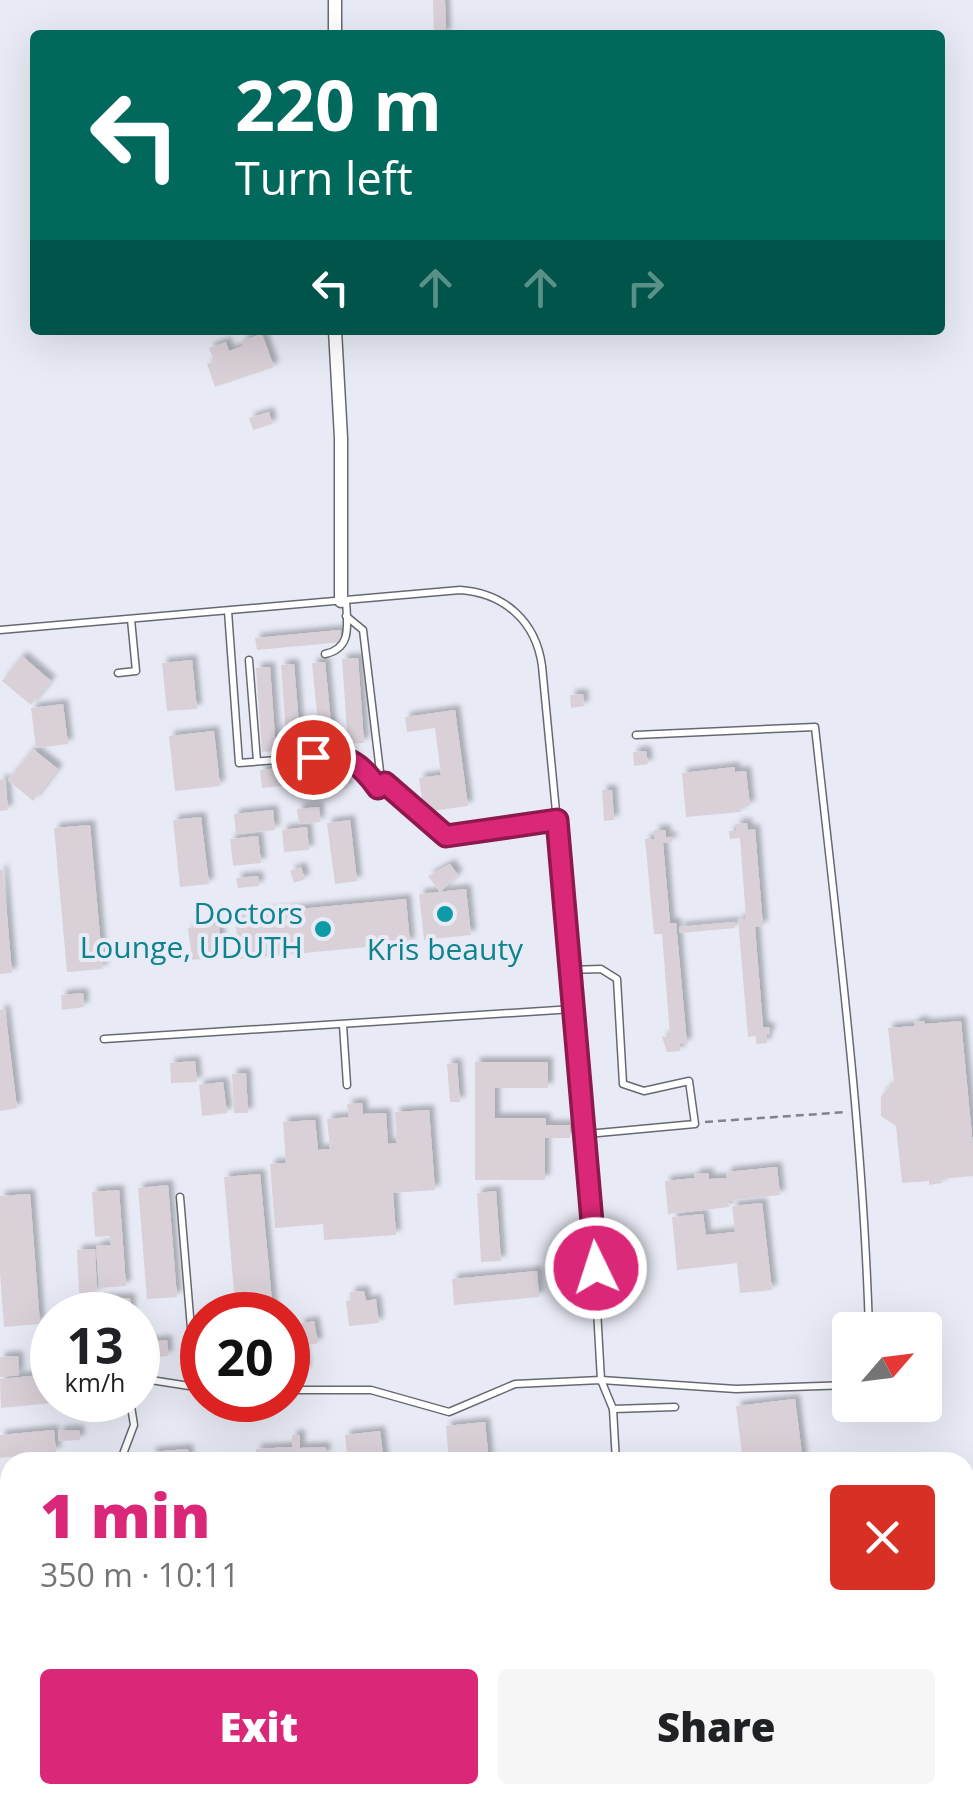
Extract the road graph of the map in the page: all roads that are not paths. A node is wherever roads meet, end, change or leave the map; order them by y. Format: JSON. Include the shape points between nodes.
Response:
{"nodes":[{"id":1,"x":334,"y":0,"type":"edge"},
{"id":2,"x":334,"y":30,"type":"edge"},
{"id":3,"x":335,"y":335,"type":"edge"},
{"id":4,"x":343,"y":601,"type":"junction"},
{"id":5,"x":228,"y":610,"type":"junction"},
{"id":6,"x":346,"y":616,"type":"junction"},
{"id":7,"x":132,"y":619,"type":"junction"},
{"id":8,"x":0,"y":630,"type":"edge"},
{"id":9,"x":325,"y":654,"type":"dead end"},
{"id":10,"x":248,"y":660,"type":"dead end"},
{"id":11,"x":118,"y":673,"type":"dead end"},
{"id":12,"x":636,"y":735,"type":"dead end"},
{"id":13,"x":257,"y":761,"type":"junction"},
{"id":14,"x":385,"y":783,"type":"junction"},
{"id":15,"x":557,"y":820,"type":"junction"},
{"id":16,"x":569,"y":970,"type":"junction"},
{"id":17,"x":573,"y":1009,"type":"junction"},
{"id":18,"x":343,"y":1026,"type":"junction"},
{"id":19,"x":104,"y":1039,"type":"dead end"},
{"id":20,"x":346,"y":1085,"type":"dead end"},
{"id":21,"x":586,"y":1134,"type":"junction"},
{"id":22,"x":180,"y":1198,"type":"dead end"},
{"id":23,"x":189,"y":1292,"type":"edge"},
{"id":24,"x":868,"y":1312,"type":"edge"},
{"id":25,"x":601,"y":1380,"type":"junction"},
{"id":26,"x":832,"y":1385,"type":"edge"},
{"id":27,"x":310,"y":1390,"type":"edge"},
{"id":28,"x":674,"y":1407,"type":"dead end"},
{"id":29,"x":613,"y":1409,"type":"junction"},
{"id":30,"x":134,"y":1422,"type":"edge"},
{"id":31,"x":124,"y":1452,"type":"edge"},
{"id":32,"x":615,"y":1452,"type":"edge"}],
"edges":[{"from":1,"to":2,"type":"street"},
{"from":3,"to":4,"type":"street"},
{"from":4,"to":5,"type":"lane"},
{"from":4,"to":6,"type":"lane"},
{"from":4,"to":15,"type":"lane","via":[[471,591],[492,596],[520,616],[540,654]]},
{"from":5,"to":7,"type":"lane"},
{"from":5,"to":13,"type":"lane","via":[[239,762]]},
{"from":6,"to":9,"type":"lane","via":[[345,641]]},
{"from":6,"to":14,"type":"lane","via":[[363,630]]},
{"from":7,"to":8,"type":"lane"},
{"from":7,"to":11,"type":"lane","via":[[136,671]]},
{"from":10,"to":13,"type":"lane"},
{"from":12,"to":24,"type":"lane","via":[[815,727],[844,982]]},
{"from":13,"to":14,"type":"lane","via":[[341,755],[378,788]]},
{"from":14,"to":15,"type":"lane","via":[[446,836]]},
{"from":15,"to":16,"type":"lane"},
{"from":16,"to":17,"type":"lane"},
{"from":16,"to":21,"type":"lane","via":[[601,969],[617,978],[623,1084],[644,1091],[688,1081],[695,1124]]},
{"from":17,"to":18,"type":"lane"},
{"from":17,"to":21,"type":"lane"},
{"from":18,"to":19,"type":"lane"},
{"from":18,"to":20,"type":"lane"},
{"from":21,"to":25,"type":"lane"},
{"from":22,"to":23,"type":"lane"},
{"from":25,"to":26,"type":"lane"},
{"from":25,"to":27,"type":"lane","via":[[516,1384],[449,1412],[370,1390]]},
{"from":25,"to":29,"type":"lane"},
{"from":28,"to":29,"type":"lane"},
{"from":29,"to":32,"type":"lane"},
{"from":30,"to":31,"type":"lane"}]}
